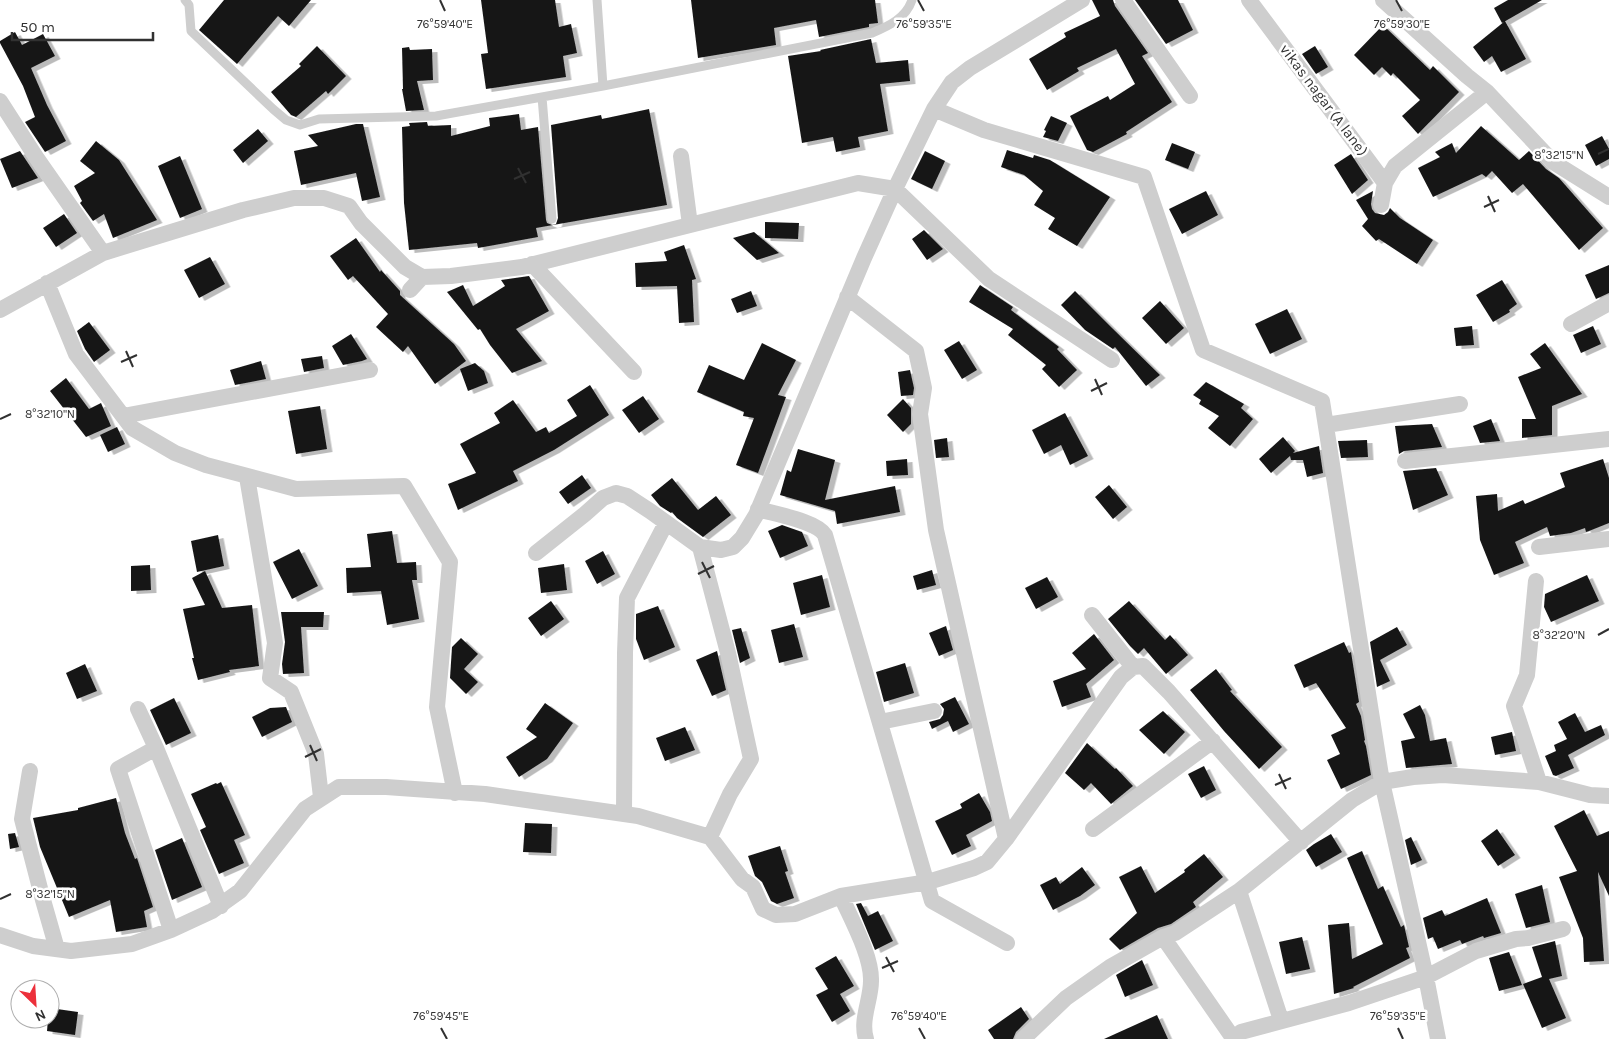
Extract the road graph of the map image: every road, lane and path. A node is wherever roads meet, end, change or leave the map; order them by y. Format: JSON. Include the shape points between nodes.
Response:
{"nodes":[{"id":1,"x":185,"y":0,"type":"edge"},
{"id":2,"x":597,"y":0,"type":"edge"},
{"id":3,"x":912,"y":0,"type":"edge"},
{"id":4,"x":1082,"y":0,"type":"edge"},
{"id":5,"x":1124,"y":0,"type":"edge"},
{"id":6,"x":1249,"y":0,"type":"edge"},
{"id":7,"x":1383,"y":0,"type":"edge"},
{"id":8,"x":603,"y":86,"type":"junction"},
{"id":9,"x":1487,"y":92,"type":"junction"},
{"id":10,"x":1190,"y":96,"type":"dead end"},
{"id":11,"x":542,"y":97,"type":"junction"},
{"id":12,"x":0,"y":101,"type":"edge"},
{"id":13,"x":934,"y":109,"type":"junction"},
{"id":14,"x":681,"y":156,"type":"dead end"},
{"id":15,"x":1385,"y":183,"type":"junction"},
{"id":16,"x":895,"y":189,"type":"junction"},
{"id":17,"x":1609,"y":197,"type":"edge"},
{"id":18,"x":1381,"y":205,"type":"dead end"},
{"id":19,"x":552,"y":219,"type":"dead end"},
{"id":20,"x":690,"y":225,"type":"junction"},
{"id":21,"x":103,"y":253,"type":"junction"},
{"id":22,"x":532,"y":264,"type":"junction"},
{"id":23,"x":422,"y":277,"type":"junction"},
{"id":24,"x":46,"y":283,"type":"junction"},
{"id":25,"x":410,"y":290,"type":"dead end"},
{"id":26,"x":847,"y":297,"type":"junction"},
{"id":27,"x":1609,"y":303,"type":"edge"},
{"id":28,"x":0,"y":310,"type":"edge"},
{"id":29,"x":1571,"y":324,"type":"dead end"},
{"id":30,"x":1112,"y":360,"type":"dead end"},
{"id":31,"x":370,"y":370,"type":"dead end"},
{"id":32,"x":634,"y":372,"type":"dead end"},
{"id":33,"x":1460,"y":404,"type":"dead end"},
{"id":34,"x":123,"y":416,"type":"junction"},
{"id":35,"x":1326,"y":425,"type":"junction"},
{"id":36,"x":1609,"y":439,"type":"edge"},
{"id":37,"x":1406,"y":461,"type":"dead end"},
{"id":38,"x":247,"y":477,"type":"junction"},
{"id":39,"x":758,"y":509,"type":"junction"},
{"id":40,"x":666,"y":523,"type":"junction"},
{"id":41,"x":1609,"y":538,"type":"edge"},
{"id":42,"x":700,"y":547,"type":"junction"},
{"id":43,"x":1539,"y":547,"type":"dead end"},
{"id":44,"x":536,"y":553,"type":"dead end"},
{"id":45,"x":1536,"y":581,"type":"dead end"},
{"id":46,"x":1092,"y":615,"type":"dead end"},
{"id":47,"x":1133,"y":667,"type":"junction"},
{"id":48,"x":138,"y":709,"type":"dead end"},
{"id":49,"x":934,"y":711,"type":"dead end"},
{"id":50,"x":880,"y":722,"type":"junction"},
{"id":51,"x":1213,"y":741,"type":"junction"},
{"id":52,"x":156,"y":748,"type":"junction"},
{"id":53,"x":30,"y":771,"type":"dead end"},
{"id":54,"x":1382,"y":782,"type":"junction"},
{"id":55,"x":1539,"y":782,"type":"junction"},
{"id":56,"x":455,"y":793,"type":"junction"},
{"id":57,"x":1609,"y":796,"type":"edge"},
{"id":58,"x":321,"y":798,"type":"junction"},
{"id":59,"x":624,"y":814,"type":"junction"},
{"id":60,"x":1093,"y":829,"type":"dead end"},
{"id":61,"x":710,"y":837,"type":"junction"},
{"id":62,"x":1006,"y":839,"type":"junction"},
{"id":63,"x":1301,"y":842,"type":"junction"},
{"id":64,"x":928,"y":882,"type":"junction"},
{"id":65,"x":1239,"y":891,"type":"junction"},
{"id":66,"x":841,"y":896,"type":"junction"},
{"id":67,"x":221,"y":906,"type":"junction"},
{"id":68,"x":1563,"y":929,"type":"dead end"},
{"id":69,"x":171,"y":930,"type":"junction"},
{"id":70,"x":0,"y":935,"type":"edge"},
{"id":71,"x":1163,"y":936,"type":"junction"},
{"id":72,"x":1007,"y":943,"type":"dead end"},
{"id":73,"x":58,"y":949,"type":"junction"},
{"id":74,"x":1426,"y":977,"type":"junction"},
{"id":75,"x":1281,"y":1020,"type":"junction"},
{"id":76,"x":1233,"y":1038,"type":"edge"},
{"id":77,"x":866,"y":1039,"type":"edge"},
{"id":78,"x":1023,"y":1039,"type":"edge"},
{"id":79,"x":1438,"y":1039,"type":"edge"}],
"edges":[{"from":1,"to":11,"type":"lane","via":[[189,5],[191,31],[272,109],[286,120],[300,125],[319,119],[436,116]]},
{"from":2,"to":8,"type":"lane"},
{"from":3,"to":8,"type":"lane","via":[[906,14],[872,33]]},
{"from":4,"to":13,"type":"street","via":[[970,68],[952,82]]},
{"from":5,"to":10,"type":"street"},
{"from":6,"to":15,"type":"street","name":"vikas nagar (A lane)"},
{"from":7,"to":9,"type":"street"},
{"from":8,"to":11,"type":"lane"},
{"from":9,"to":15,"type":"street","via":[[1395,166]]},
{"from":9,"to":17,"type":"street","via":[[1553,162]]},
{"from":11,"to":19,"type":"lane"},
{"from":12,"to":21,"type":"street"},
{"from":13,"to":16,"type":"street"},
{"from":13,"to":35,"type":"street","via":[[984,130],[1144,178],[1204,350],[1322,401]]},
{"from":14,"to":20,"type":"street"},
{"from":15,"to":18,"type":"street"},
{"from":16,"to":20,"type":"street","via":[[858,183]]},
{"from":16,"to":26,"type":"street"},
{"from":16,"to":30,"type":"street","via":[[989,279]]},
{"from":20,"to":22,"type":"street"},
{"from":21,"to":23,"type":"street","via":[[243,210],[294,198],[324,198],[349,206],[361,223],[405,267]]},
{"from":21,"to":24,"type":"street"},
{"from":22,"to":23,"type":"street"},
{"from":22,"to":32,"type":"street"},
{"from":23,"to":25,"type":"street"},
{"from":24,"to":28,"type":"street"},
{"from":24,"to":34,"type":"street","via":[[76,354]]},
{"from":26,"to":39,"type":"street"},
{"from":26,"to":62,"type":"street","via":[[916,351],[924,388],[920,414],[936,530]]},
{"from":27,"to":29,"type":"street"},
{"from":31,"to":34,"type":"street"},
{"from":33,"to":35,"type":"street"},
{"from":34,"to":38,"type":"street","via":[[132,428],[175,453],[206,466]]},
{"from":35,"to":54,"type":"street"},
{"from":36,"to":37,"type":"street"},
{"from":38,"to":56,"type":"street","via":[[296,489],[404,486],[450,562],[437,707]]},
{"from":38,"to":58,"type":"street","via":[[275,643],[270,678],[291,692],[316,754]]},
{"from":39,"to":42,"type":"street","via":[[742,538],[733,546],[721,550]]},
{"from":39,"to":50,"type":"street","via":[[813,525],[825,534]]},
{"from":40,"to":42,"type":"street"},
{"from":40,"to":44,"type":"street","via":[[627,496],[616,493],[603,498]]},
{"from":40,"to":59,"type":"street","via":[[628,598]]},
{"from":41,"to":43,"type":"street"},
{"from":42,"to":61,"type":"street","via":[[752,759],[730,794]]},
{"from":45,"to":55,"type":"street","via":[[1527,675],[1514,706]]},
{"from":46,"to":47,"type":"street"},
{"from":47,"to":51,"type":"street","via":[[1143,666]]},
{"from":47,"to":62,"type":"street","via":[[1121,677]]},
{"from":48,"to":52,"type":"street"},
{"from":49,"to":50,"type":"street"},
{"from":50,"to":64,"type":"street"},
{"from":51,"to":60,"type":"street"},
{"from":51,"to":63,"type":"street"},
{"from":52,"to":67,"type":"street"},
{"from":52,"to":69,"type":"street","via":[[118,769]]},
{"from":53,"to":73,"type":"street","via":[[22,819]]},
{"from":54,"to":55,"type":"street","via":[[1442,775]]},
{"from":54,"to":63,"type":"street","via":[[1352,800]]},
{"from":54,"to":74,"type":"street"},
{"from":55,"to":57,"type":"street","via":[[1590,795]]},
{"from":56,"to":58,"type":"street","via":[[339,787]]},
{"from":56,"to":59,"type":"street","via":[[485,794]]},
{"from":58,"to":67,"type":"street","via":[[305,808],[240,891]]},
{"from":59,"to":61,"type":"street"},
{"from":61,"to":66,"type":"street","via":[[742,879],[753,887],[763,909],[772,914],[795,914]]},
{"from":62,"to":64,"type":"street","via":[[987,862]]},
{"from":63,"to":65,"type":"street"},
{"from":64,"to":66,"type":"street"},
{"from":64,"to":72,"type":"street","via":[[932,901]]},
{"from":65,"to":71,"type":"street","via":[[1175,933]]},
{"from":65,"to":75,"type":"street"},
{"from":66,"to":77,"type":"street","via":[[869,962],[871,981],[864,1025]]},
{"from":67,"to":69,"type":"street"},
{"from":68,"to":74,"type":"street","via":[[1476,951]]},
{"from":69,"to":73,"type":"street","via":[[132,944],[71,951]]},
{"from":70,"to":73,"type":"street","via":[[33,946]]},
{"from":71,"to":76,"type":"street"},
{"from":71,"to":78,"type":"street","via":[[1066,998]]},
{"from":74,"to":75,"type":"street","via":[[1349,1003]]},
{"from":74,"to":79,"type":"street"},
{"from":75,"to":76,"type":"street","via":[[1241,1032]]}]}
